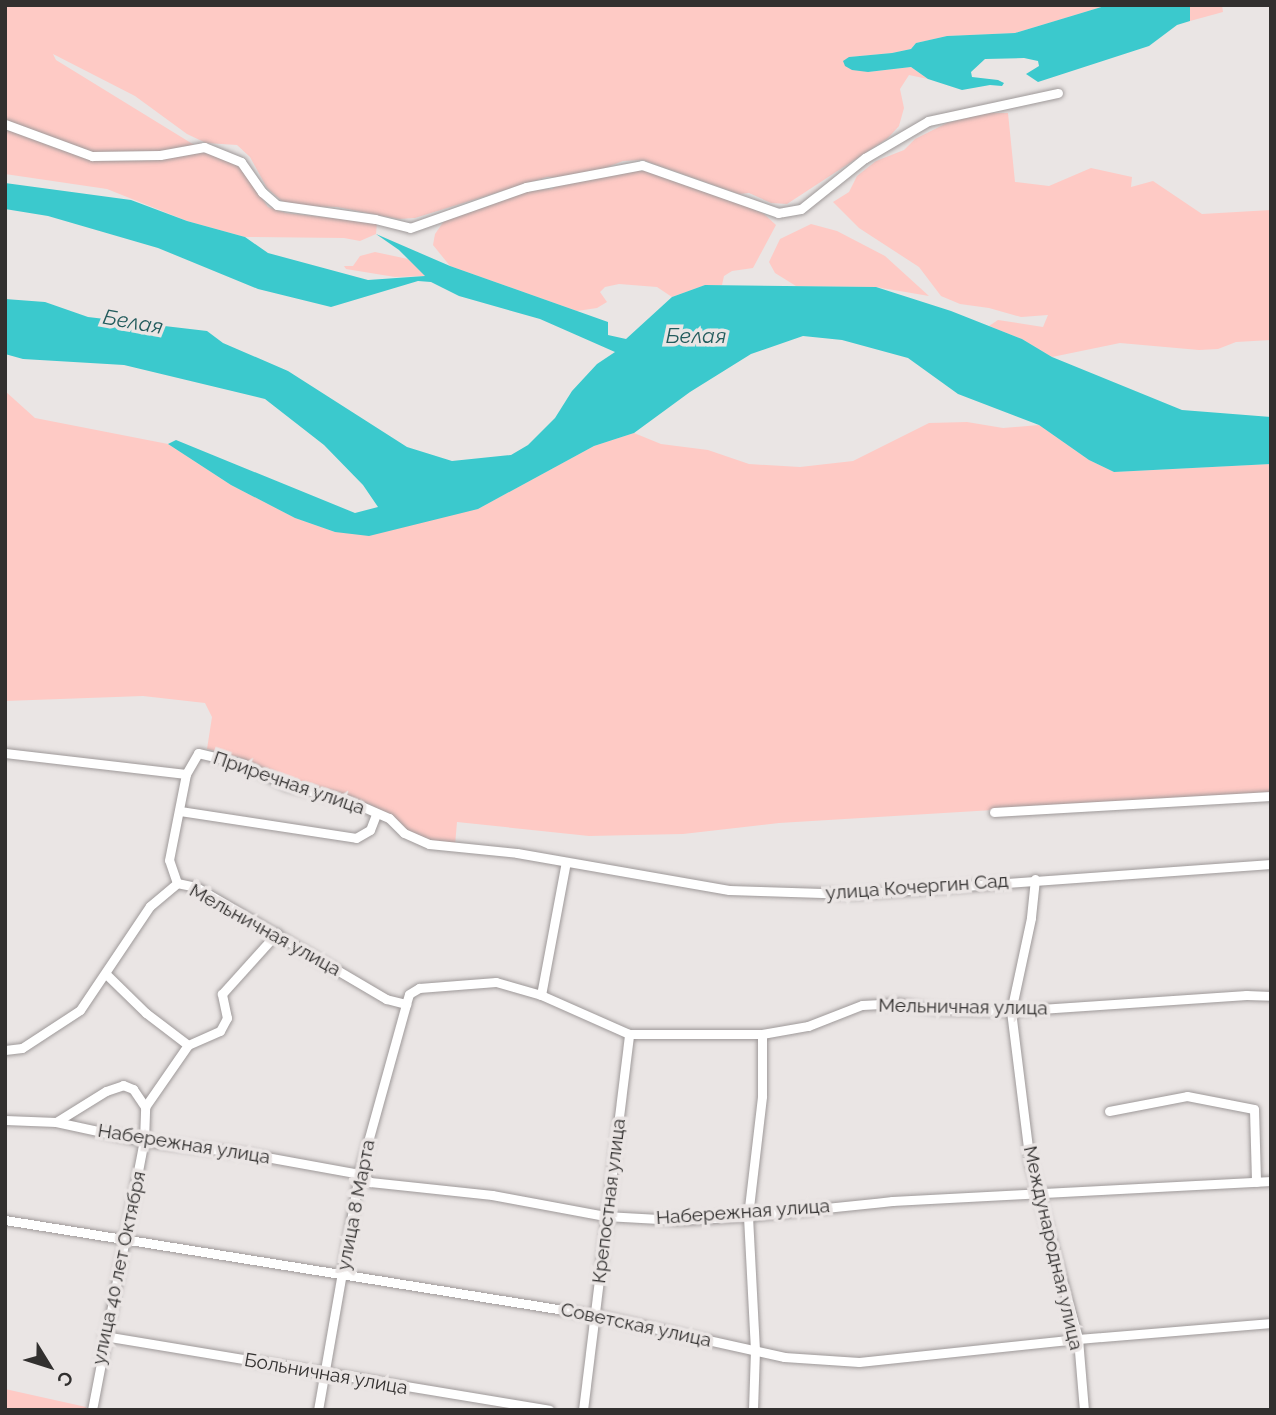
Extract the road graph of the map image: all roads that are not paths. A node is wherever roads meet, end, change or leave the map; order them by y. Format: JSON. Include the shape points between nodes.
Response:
{"nodes":[{"id":1,"x":1058,"y":93,"type":"dead end"},
{"id":2,"x":5,"y":124,"type":"edge"},
{"id":3,"x":5,"y":753,"type":"edge"},
{"id":4,"x":186,"y":774,"type":"junction"},
{"id":5,"x":1271,"y":796,"type":"edge"},
{"id":6,"x":180,"y":811,"type":"junction"},
{"id":7,"x":994,"y":812,"type":"dead end"},
{"id":8,"x":376,"y":814,"type":"junction"},
{"id":9,"x":566,"y":862,"type":"junction"},
{"id":10,"x":1271,"y":864,"type":"edge"},
{"id":11,"x":1035,"y":879,"type":"junction"},
{"id":12,"x":177,"y":883,"type":"junction"},
{"id":13,"x":277,"y":933,"type":"junction"},
{"id":14,"x":106,"y":974,"type":"junction"},
{"id":15,"x":541,"y":995,"type":"junction"},
{"id":16,"x":1271,"y":996,"type":"edge"},
{"id":17,"x":405,"y":1004,"type":"junction"},
{"id":18,"x":1011,"y":1011,"type":"junction"},
{"id":19,"x":629,"y":1034,"type":"junction"},
{"id":20,"x":762,"y":1034,"type":"junction"},
{"id":21,"x":188,"y":1045,"type":"junction"},
{"id":22,"x":5,"y":1050,"type":"edge"},
{"id":23,"x":145,"y":1107,"type":"junction"},
{"id":24,"x":1109,"y":1111,"type":"dead end"},
{"id":25,"x":5,"y":1119,"type":"edge"},
{"id":26,"x":56,"y":1122,"type":"junction"},
{"id":27,"x":144,"y":1141,"type":"junction"},
{"id":28,"x":359,"y":1174,"type":"junction"},
{"id":29,"x":1271,"y":1181,"type":"edge"},
{"id":30,"x":1256,"y":1182,"type":"junction"},
{"id":31,"x":1036,"y":1194,"type":"junction"},
{"id":32,"x":606,"y":1216,"type":"junction"},
{"id":33,"x":748,"y":1216,"type":"junction"},
{"id":34,"x":5,"y":1220,"type":"edge"},
{"id":35,"x":126,"y":1240,"type":"junction"},
{"id":36,"x":342,"y":1273,"type":"junction"},
{"id":37,"x":595,"y":1315,"type":"junction"},
{"id":38,"x":1271,"y":1323,"type":"edge"},
{"id":39,"x":104,"y":1336,"type":"junction"},
{"id":40,"x":1078,"y":1339,"type":"junction"},
{"id":41,"x":755,"y":1350,"type":"junction"},
{"id":42,"x":324,"y":1374,"type":"junction"},
{"id":43,"x":92,"y":1410,"type":"edge"},
{"id":44,"x":318,"y":1410,"type":"edge"},
{"id":45,"x":549,"y":1410,"type":"edge"},
{"id":46,"x":583,"y":1410,"type":"edge"},
{"id":47,"x":754,"y":1410,"type":"edge"},
{"id":48,"x":1084,"y":1410,"type":"edge"}],
"edges":[{"from":1,"to":2,"type":"street","via":[[928,121],[865,158],[801,209],[778,213],[642,165],[526,187],[410,228],[277,205],[241,162],[204,147],[160,155],[92,156]]},
{"from":3,"to":4,"type":"street","name":"Приречная улица"},
{"from":4,"to":6,"type":"street"},
{"from":4,"to":8,"type":"street","name":"Приречная улица","via":[[198,753],[219,756],[286,785],[345,799]]},
{"from":5,"to":7,"type":"street"},
{"from":6,"to":8,"type":"street","name":"Приречная улица","via":[[356,838],[370,830]]},
{"from":6,"to":12,"type":"street","via":[[169,860]]},
{"from":8,"to":9,"type":"street","name":"Приречная улица","via":[[429,844]]},
{"from":9,"to":11,"type":"street","name":"улица Кочергин Сад","via":[[777,894],[853,894]]},
{"from":9,"to":15,"type":"street"},
{"from":10,"to":11,"type":"street","name":"улица Кочергин Сад"},
{"from":11,"to":18,"type":"street","name":"Международная улица"},
{"from":12,"to":13,"type":"street","name":"Мельничная улица","via":[[196,887]]},
{"from":12,"to":14,"type":"street","name":"Мельничная улица","via":[[150,906]]},
{"from":13,"to":17,"type":"street","name":"Мельничная улица","via":[[386,999]]},
{"from":13,"to":21,"type":"street","via":[[222,994],[228,1018],[220,1031]]},
{"from":14,"to":21,"type":"street"},
{"from":14,"to":22,"type":"street","name":"Мельничная улица","via":[[80,1010],[22,1048]]},
{"from":15,"to":17,"type":"street","name":"Мельничная улица","via":[[496,982],[419,988],[409,994]]},
{"from":15,"to":19,"type":"street","name":"Мельничная улица"},
{"from":16,"to":18,"type":"street","name":"Мельничная улица"},
{"from":17,"to":28,"type":"street","name":"улица 8 Марта"},
{"from":18,"to":20,"type":"street","name":"Мельничная улица","via":[[862,1005],[808,1026]]},
{"from":18,"to":31,"type":"street","name":"Международная улица"},
{"from":19,"to":20,"type":"street","name":"Мельничная улица"},
{"from":19,"to":32,"type":"street","name":"Крепостная улица"},
{"from":20,"to":33,"type":"street","via":[[762,1096]]},
{"from":21,"to":23,"type":"street"},
{"from":23,"to":26,"type":"street","name":"Набережная улица","via":[[132,1089],[123,1085]]},
{"from":23,"to":27,"type":"street","name":"улица 40 лет Октября"},
{"from":24,"to":30,"type":"street","via":[[1187,1096],[1254,1109]]},
{"from":25,"to":26,"type":"street","name":"Набережная улица"},
{"from":26,"to":27,"type":"street","name":"Набережная улица"},
{"from":27,"to":28,"type":"street","name":"Набережная улица"},
{"from":27,"to":35,"type":"street","name":"улица 40 лет Октября"},
{"from":28,"to":32,"type":"street","name":"Набережная улица","via":[[370,1182],[492,1195]]},
{"from":28,"to":36,"type":"street","name":"улица 8 Марта"},
{"from":29,"to":30,"type":"street","name":"Набережная улица"},
{"from":30,"to":31,"type":"street","name":"Набережная улица"},
{"from":31,"to":33,"type":"street","name":"Набережная улица","via":[[892,1201]]},
{"from":31,"to":40,"type":"street","name":"Международная улица"},
{"from":32,"to":33,"type":"street","name":"Набережная улица","via":[[677,1220]]},
{"from":32,"to":37,"type":"street","name":"Крепостная улица"},
{"from":33,"to":41,"type":"street"},
{"from":34,"to":35,"type":"street","name":"Советская улица"},
{"from":35,"to":36,"type":"street","name":"Советская улица"},
{"from":35,"to":39,"type":"street","name":"улица 40 лет Октября"},
{"from":36,"to":37,"type":"street","name":"Советская улица"},
{"from":36,"to":42,"type":"street","name":"улица 8 Марта"},
{"from":37,"to":41,"type":"street","name":"Советская улица"},
{"from":37,"to":46,"type":"street","name":"Крепостная улица"},
{"from":38,"to":40,"type":"street","name":"Советская улица"},
{"from":39,"to":42,"type":"street","name":"Больничная улица"},
{"from":39,"to":43,"type":"street","name":"улица 40 лет Октября"},
{"from":40,"to":41,"type":"street","name":"Советская улица","via":[[859,1362],[784,1357]]},
{"from":40,"to":48,"type":"street","name":"Международная улица"},
{"from":41,"to":47,"type":"street"},
{"from":42,"to":44,"type":"street","name":"улица 8 Марта"},
{"from":42,"to":45,"type":"street","name":"Больничная улица"}]}
